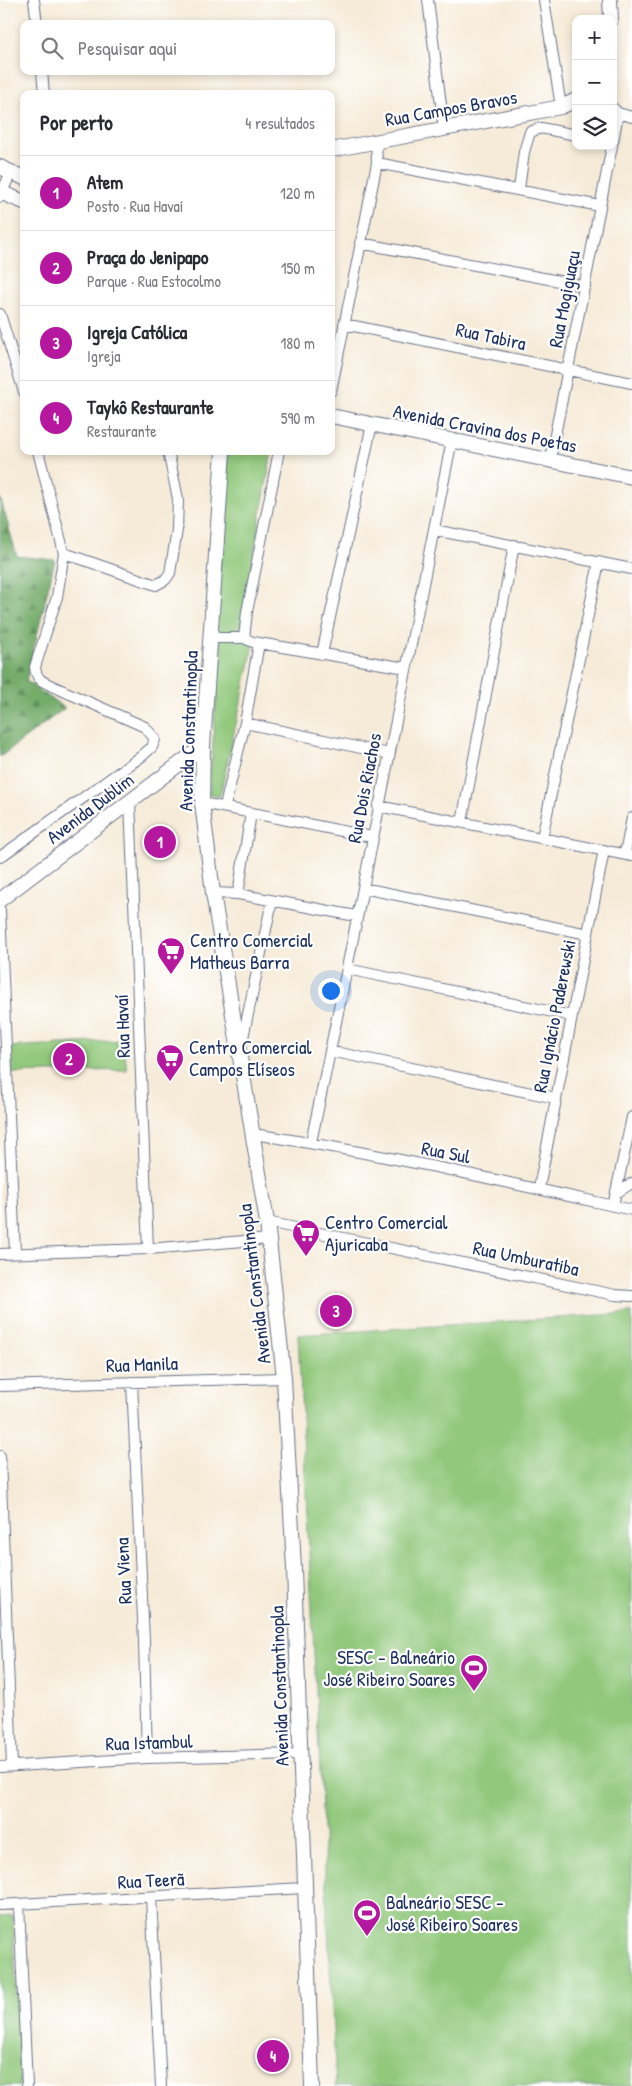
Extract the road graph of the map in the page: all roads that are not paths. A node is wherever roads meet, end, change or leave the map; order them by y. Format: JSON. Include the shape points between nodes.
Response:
{"nodes":[{"id":1,"x":34,"y":0,"type":"edge"},
{"id":2,"x":428,"y":0,"type":"edge"},
{"id":3,"x":544,"y":0,"type":"edge"},
{"id":4,"x":610,"y":0,"type":"edge"},
{"id":5,"x":611,"y":15,"type":"edge"},
{"id":6,"x":36,"y":20,"type":"edge"},
{"id":7,"x":42,"y":75,"type":"edge"},
{"id":8,"x":44,"y":90,"type":"edge"},
{"id":9,"x":572,"y":102,"type":"edge"},
{"id":10,"x":561,"y":107,"type":"junction"},
{"id":11,"x":617,"y":111,"type":"edge"},
{"id":12,"x":632,"y":117,"type":"edge"},
{"id":13,"x":444,"y":129,"type":"junction"},
{"id":14,"x":572,"y":134,"type":"edge"},
{"id":15,"x":376,"y":141,"type":"junction"},
{"id":16,"x":335,"y":149,"type":"edge"},
{"id":17,"x":611,"y":150,"type":"edge"},
{"id":18,"x":377,"y":163,"type":"junction"},
{"id":19,"x":5,"y":170,"type":"edge"},
{"id":20,"x":20,"y":176,"type":"edge"},
{"id":21,"x":519,"y":189,"type":"junction"},
{"id":22,"x":1,"y":194,"type":"edge"},
{"id":23,"x":20,"y":201,"type":"edge"},
{"id":24,"x":600,"y":206,"type":"junction"},
{"id":25,"x":360,"y":243,"type":"junction"},
{"id":26,"x":585,"y":286,"type":"junction"},
{"id":27,"x":0,"y":314,"type":"edge"},
{"id":28,"x":344,"y":324,"type":"junction"},
{"id":29,"x":20,"y":364,"type":"edge"},
{"id":30,"x":335,"y":370,"type":"edge"},
{"id":31,"x":567,"y":370,"type":"junction"},
{"id":32,"x":632,"y":383,"type":"edge"},
{"id":33,"x":335,"y":417,"type":"edge"},
{"id":34,"x":372,"y":424,"type":"junction"},
{"id":35,"x":452,"y":440,"type":"junction"},
{"id":36,"x":39,"y":455,"type":"edge"},
{"id":37,"x":169,"y":455,"type":"edge"},
{"id":38,"x":223,"y":455,"type":"edge"},
{"id":39,"x":278,"y":455,"type":"edge"},
{"id":40,"x":550,"y":460,"type":"junction"},
{"id":41,"x":632,"y":477,"type":"edge"},
{"id":42,"x":434,"y":530,"type":"junction"},
{"id":43,"x":514,"y":545,"type":"junction"},
{"id":44,"x":64,"y":553,"type":"junction"},
{"id":45,"x":599,"y":562,"type":"junction"},
{"id":46,"x":632,"y":569,"type":"edge"},
{"id":47,"x":210,"y":638,"type":"junction"},
{"id":48,"x":244,"y":638,"type":"junction"},
{"id":49,"x":259,"y":643,"type":"junction"},
{"id":50,"x":322,"y":654,"type":"junction"},
{"id":51,"x":406,"y":668,"type":"junction"},
{"id":52,"x":244,"y":723,"type":"junction"},
{"id":53,"x":203,"y":746,"type":"junction"},
{"id":54,"x":388,"y":754,"type":"junction"},
{"id":55,"x":130,"y":801,"type":"junction"},
{"id":56,"x":202,"y":803,"type":"junction"},
{"id":57,"x":225,"y":806,"type":"junction"},
{"id":58,"x":378,"y":806,"type":"junction"},
{"id":59,"x":251,"y":813,"type":"junction"},
{"id":60,"x":632,"y":818,"type":"edge"},
{"id":61,"x":462,"y":822,"type":"junction"},
{"id":62,"x":372,"y":837,"type":"junction"},
{"id":63,"x":542,"y":838,"type":"junction"},
{"id":64,"x":604,"y":850,"type":"junction"},
{"id":65,"x":629,"y":855,"type":"edge"},
{"id":66,"x":0,"y":857,"type":"edge"},
{"id":67,"x":363,"y":888,"type":"junction"},
{"id":68,"x":213,"y":893,"type":"junction"},
{"id":69,"x":238,"y":894,"type":"junction"},
{"id":70,"x":0,"y":900,"type":"edge"},
{"id":71,"x":272,"y":901,"type":"junction"},
{"id":72,"x":0,"y":910,"type":"edge"},
{"id":73,"x":356,"y":916,"type":"junction"},
{"id":74,"x":588,"y":934,"type":"junction"},
{"id":75,"x":347,"y":969,"type":"junction"},
{"id":76,"x":572,"y":1016,"type":"junction"},
{"id":77,"x":240,"y":1050,"type":"junction"},
{"id":78,"x":330,"y":1051,"type":"junction"},
{"id":79,"x":556,"y":1098,"type":"junction"},
{"id":80,"x":632,"y":1117,"type":"edge"},
{"id":81,"x":253,"y":1134,"type":"junction"},
{"id":82,"x":310,"y":1142,"type":"junction"},
{"id":83,"x":632,"y":1183,"type":"edge"},
{"id":84,"x":539,"y":1188,"type":"junction"},
{"id":85,"x":616,"y":1193,"type":"junction"},
{"id":86,"x":613,"y":1206,"type":"junction"},
{"id":87,"x":632,"y":1210,"type":"edge"},
{"id":88,"x":267,"y":1222,"type":"junction"},
{"id":89,"x":268,"y":1239,"type":"junction"},
{"id":90,"x":148,"y":1249,"type":"junction"},
{"id":91,"x":14,"y":1253,"type":"junction"},
{"id":92,"x":0,"y":1254,"type":"edge"},
{"id":93,"x":632,"y":1296,"type":"edge"},
{"id":94,"x":284,"y":1378,"type":"junction"},
{"id":95,"x":132,"y":1382,"type":"junction"},
{"id":96,"x":0,"y":1386,"type":"edge"},
{"id":97,"x":0,"y":1456,"type":"edge"},
{"id":98,"x":1,"y":1518,"type":"edge"},
{"id":99,"x":300,"y":1754,"type":"junction"},
{"id":100,"x":147,"y":1758,"type":"junction"},
{"id":101,"x":12,"y":1766,"type":"junction"},
{"id":102,"x":0,"y":1767,"type":"edge"},
{"id":103,"x":304,"y":1888,"type":"junction"},
{"id":104,"x":151,"y":1898,"type":"junction"},
{"id":105,"x":0,"y":1905,"type":"edge"},
{"id":106,"x":19,"y":1905,"type":"junction"},
{"id":107,"x":26,"y":2086,"type":"edge"},
{"id":108,"x":161,"y":2086,"type":"edge"},
{"id":109,"x":312,"y":2086,"type":"edge"}],
"edges":[{"from":1,"to":6,"type":"street"},
{"from":2,"to":13,"type":"street"},
{"from":3,"to":10,"type":"street"},
{"from":4,"to":5,"type":"street"},
{"from":7,"to":8,"type":"street"},
{"from":9,"to":10,"type":"street","name":"Rua Campos Bravos"},
{"from":10,"to":13,"type":"street","name":"Rua Campos Bravos"},
{"from":11,"to":12,"type":"street"},
{"from":13,"to":15,"type":"street","name":"Rua Campos Bravos"},
{"from":14,"to":21,"type":"street","via":[[541,128],[530,132]]},
{"from":15,"to":16,"type":"street","name":"Rua Campos Bravos"},
{"from":15,"to":18,"type":"street"},
{"from":17,"to":24,"type":"street","name":"Rua Mogiguaçu"},
{"from":18,"to":21,"type":"street"},
{"from":18,"to":25,"type":"street"},
{"from":19,"to":20,"type":"street"},
{"from":19,"to":22,"type":"street"},
{"from":21,"to":24,"type":"street"},
{"from":22,"to":23,"type":"street"},
{"from":24,"to":26,"type":"street","name":"Rua Mogiguaçu"},
{"from":25,"to":26,"type":"street"},
{"from":25,"to":28,"type":"street"},
{"from":26,"to":31,"type":"street","name":"Rua Mogiguaçu"},
{"from":27,"to":29,"type":"street"},
{"from":28,"to":30,"type":"street"},
{"from":28,"to":31,"type":"street","name":"Rua Tabira"},
{"from":31,"to":32,"type":"street","name":"Rua Tabira"},
{"from":31,"to":40,"type":"street","name":"Rua Mogiguaçu"},
{"from":33,"to":34,"type":"street","name":"Avenida Cravina dos Poetas"},
{"from":34,"to":35,"type":"street","name":"Avenida Cravina dos Poetas"},
{"from":34,"to":50,"type":"street"},
{"from":35,"to":40,"type":"street","name":"Avenida Cravina dos Poetas"},
{"from":35,"to":42,"type":"street","name":"Rua Dois Riachos"},
{"from":36,"to":44,"type":"street"},
{"from":37,"to":44,"type":"street","via":[[178,499],[177,530],[168,578],[156,585]]},
{"from":38,"to":47,"type":"street","name":"Avenida Constantinopla"},
{"from":39,"to":48,"type":"street"},
{"from":40,"to":41,"type":"street","name":"Avenida Cravina dos Poetas"},
{"from":42,"to":43,"type":"street"},
{"from":42,"to":51,"type":"street","name":"Rua Dois Riachos"},
{"from":43,"to":45,"type":"street"},
{"from":43,"to":61,"type":"street"},
{"from":44,"to":66,"type":"street","via":[[57,597],[35,667],[38,679],[145,727],[154,736],[155,743]]},
{"from":45,"to":46,"type":"street"},
{"from":45,"to":63,"type":"street"},
{"from":47,"to":48,"type":"street"},
{"from":47,"to":53,"type":"street","name":"Avenida Constantinopla"},
{"from":48,"to":49,"type":"street"},
{"from":49,"to":50,"type":"street"},
{"from":49,"to":52,"type":"street"},
{"from":50,"to":51,"type":"street"},
{"from":51,"to":54,"type":"street","name":"Rua Dois Riachos"},
{"from":52,"to":54,"type":"street"},
{"from":52,"to":57,"type":"street"},
{"from":53,"to":55,"type":"street","name":"Avenida Dublim"},
{"from":53,"to":56,"type":"street","name":"Avenida Constantinopla"},
{"from":54,"to":58,"type":"street","name":"Rua Dois Riachos"},
{"from":55,"to":70,"type":"street","name":"Avenida Dublim"},
{"from":55,"to":90,"type":"street","name":"Rua Havaí"},
{"from":56,"to":57,"type":"street"},
{"from":56,"to":68,"type":"street","name":"Avenida Constantinopla"},
{"from":57,"to":59,"type":"street"},
{"from":58,"to":61,"type":"street"},
{"from":58,"to":62,"type":"street","name":"Rua Dois Riachos"},
{"from":59,"to":62,"type":"street"},
{"from":59,"to":69,"type":"street"},
{"from":60,"to":65,"type":"street"},
{"from":61,"to":63,"type":"street"},
{"from":62,"to":67,"type":"street","name":"Rua Dois Riachos"},
{"from":63,"to":64,"type":"street"},
{"from":64,"to":65,"type":"street"},
{"from":64,"to":74,"type":"street","name":"Rua Ignácio Paderewski"},
{"from":67,"to":73,"type":"street","name":"Rua Dois Riachos"},
{"from":67,"to":74,"type":"street"},
{"from":68,"to":69,"type":"street"},
{"from":68,"to":77,"type":"street","name":"Avenida Constantinopla"},
{"from":69,"to":71,"type":"street"},
{"from":71,"to":73,"type":"street"},
{"from":71,"to":77,"type":"street"},
{"from":72,"to":91,"type":"street"},
{"from":73,"to":75,"type":"street","name":"Rua Dois Riachos"},
{"from":74,"to":76,"type":"street","name":"Rua Ignácio Paderewski"},
{"from":75,"to":76,"type":"street"},
{"from":75,"to":78,"type":"street","name":"Rua Dois Riachos"},
{"from":76,"to":79,"type":"street","name":"Rua Ignácio Paderewski"},
{"from":77,"to":81,"type":"street","name":"Avenida Constantinopla"},
{"from":78,"to":79,"type":"street"},
{"from":78,"to":82,"type":"street","name":"Rua Dois Riachos"},
{"from":79,"to":84,"type":"street","name":"Rua Ignácio Paderewski"},
{"from":80,"to":85,"type":"street"},
{"from":81,"to":82,"type":"street","name":"Rua Sul"},
{"from":81,"to":88,"type":"street","name":"Avenida Constantinopla"},
{"from":82,"to":84,"type":"street","name":"Rua Sul"},
{"from":83,"to":85,"type":"street"},
{"from":84,"to":86,"type":"street","name":"Rua Sul"},
{"from":85,"to":86,"type":"street"},
{"from":86,"to":87,"type":"street","name":"Rua Sul"},
{"from":88,"to":89,"type":"street","name":"Avenida Constantinopla"},
{"from":88,"to":93,"type":"street","name":"Rua Umburatiba"},
{"from":89,"to":90,"type":"street"},
{"from":89,"to":94,"type":"street","name":"Avenida Constantinopla"},
{"from":90,"to":91,"type":"street"},
{"from":91,"to":92,"type":"street"},
{"from":94,"to":95,"type":"street","name":"Rua Manila"},
{"from":94,"to":99,"type":"street","name":"Avenida Constantinopla"},
{"from":95,"to":96,"type":"street","name":"Rua Manila"},
{"from":95,"to":100,"type":"street","name":"Rua Viena"},
{"from":97,"to":98,"type":"street"},
{"from":98,"to":101,"type":"street"},
{"from":99,"to":100,"type":"street","name":"Rua Istambul"},
{"from":99,"to":103,"type":"street","name":"Avenida Constantinopla"},
{"from":100,"to":101,"type":"street","name":"Rua Istambul"},
{"from":101,"to":102,"type":"street","name":"Rua Istambul"},
{"from":103,"to":104,"type":"street","name":"Rua Teerã"},
{"from":103,"to":109,"type":"street","name":"Avenida Constantinopla"},
{"from":104,"to":106,"type":"street","name":"Rua Teerã"},
{"from":104,"to":108,"type":"street"},
{"from":105,"to":106,"type":"street","name":"Rua Teerã"},
{"from":106,"to":107,"type":"street"}]}
